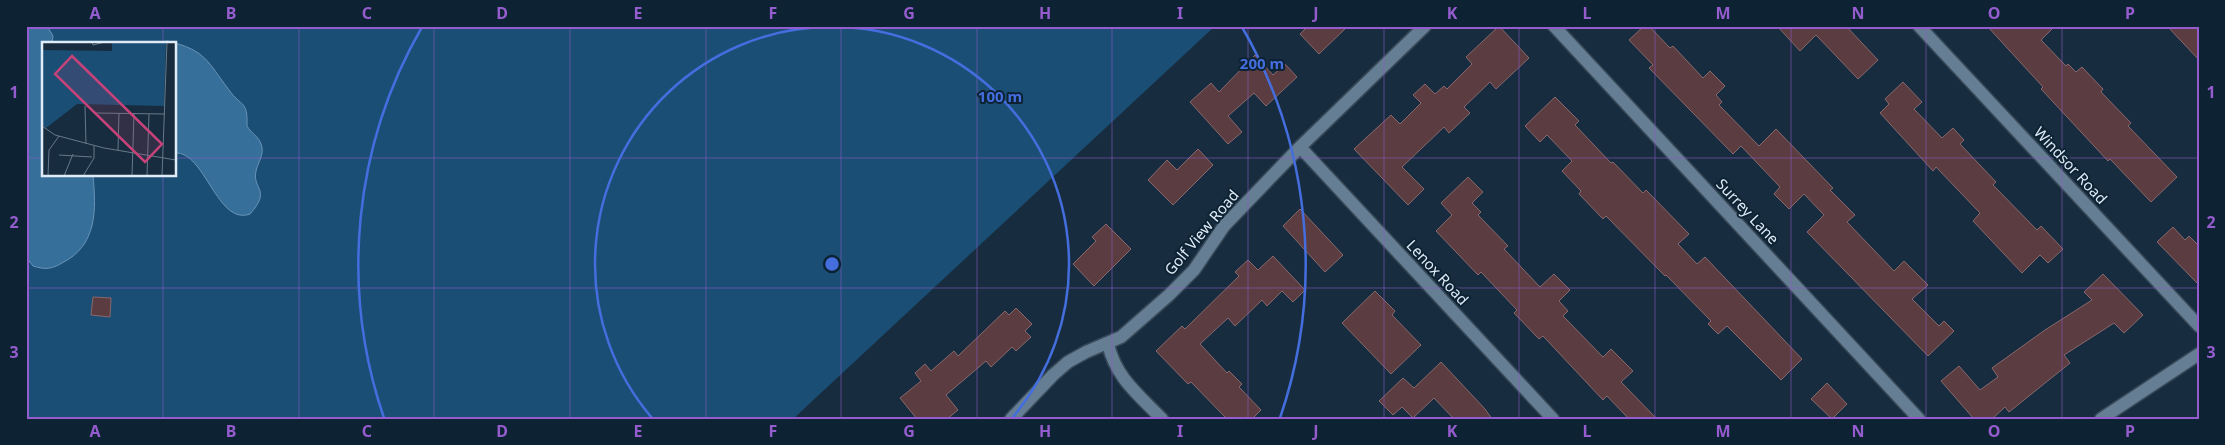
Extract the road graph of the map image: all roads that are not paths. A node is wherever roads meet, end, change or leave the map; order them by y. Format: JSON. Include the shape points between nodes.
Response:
{"nodes":[{"id":1,"x":1425,"y":26,"type":"edge"},
{"id":2,"x":1554,"y":26,"type":"edge"},
{"id":3,"x":1919,"y":26,"type":"edge"},
{"id":4,"x":1300,"y":147,"type":"junction"},
{"id":5,"x":2199,"y":326,"type":"edge"},
{"id":6,"x":1108,"y":344,"type":"junction"},
{"id":7,"x":2199,"y":354,"type":"edge"},
{"id":8,"x":1011,"y":419,"type":"edge"},
{"id":9,"x":1162,"y":419,"type":"edge"},
{"id":10,"x":1552,"y":419,"type":"edge"},
{"id":11,"x":1918,"y":419,"type":"edge"},
{"id":12,"x":2101,"y":419,"type":"edge"}],
"edges":[{"from":1,"to":4,"type":"street","name":"Golf View Road"},
{"from":2,"to":11,"type":"street","name":"Surrey Lane"},
{"from":3,"to":5,"type":"street","name":"Windsor Road"},
{"from":4,"to":6,"type":"street","name":"Golf View Road","via":[[1224,226],[1194,270],[1135,327]]},
{"from":4,"to":10,"type":"street","name":"Lenox Road"},
{"from":6,"to":8,"type":"street","name":"Golf View Road","via":[[1068,362]]},
{"from":6,"to":9,"type":"street","via":[[1112,361],[1120,374]]},
{"from":7,"to":12,"type":"street"}]}
